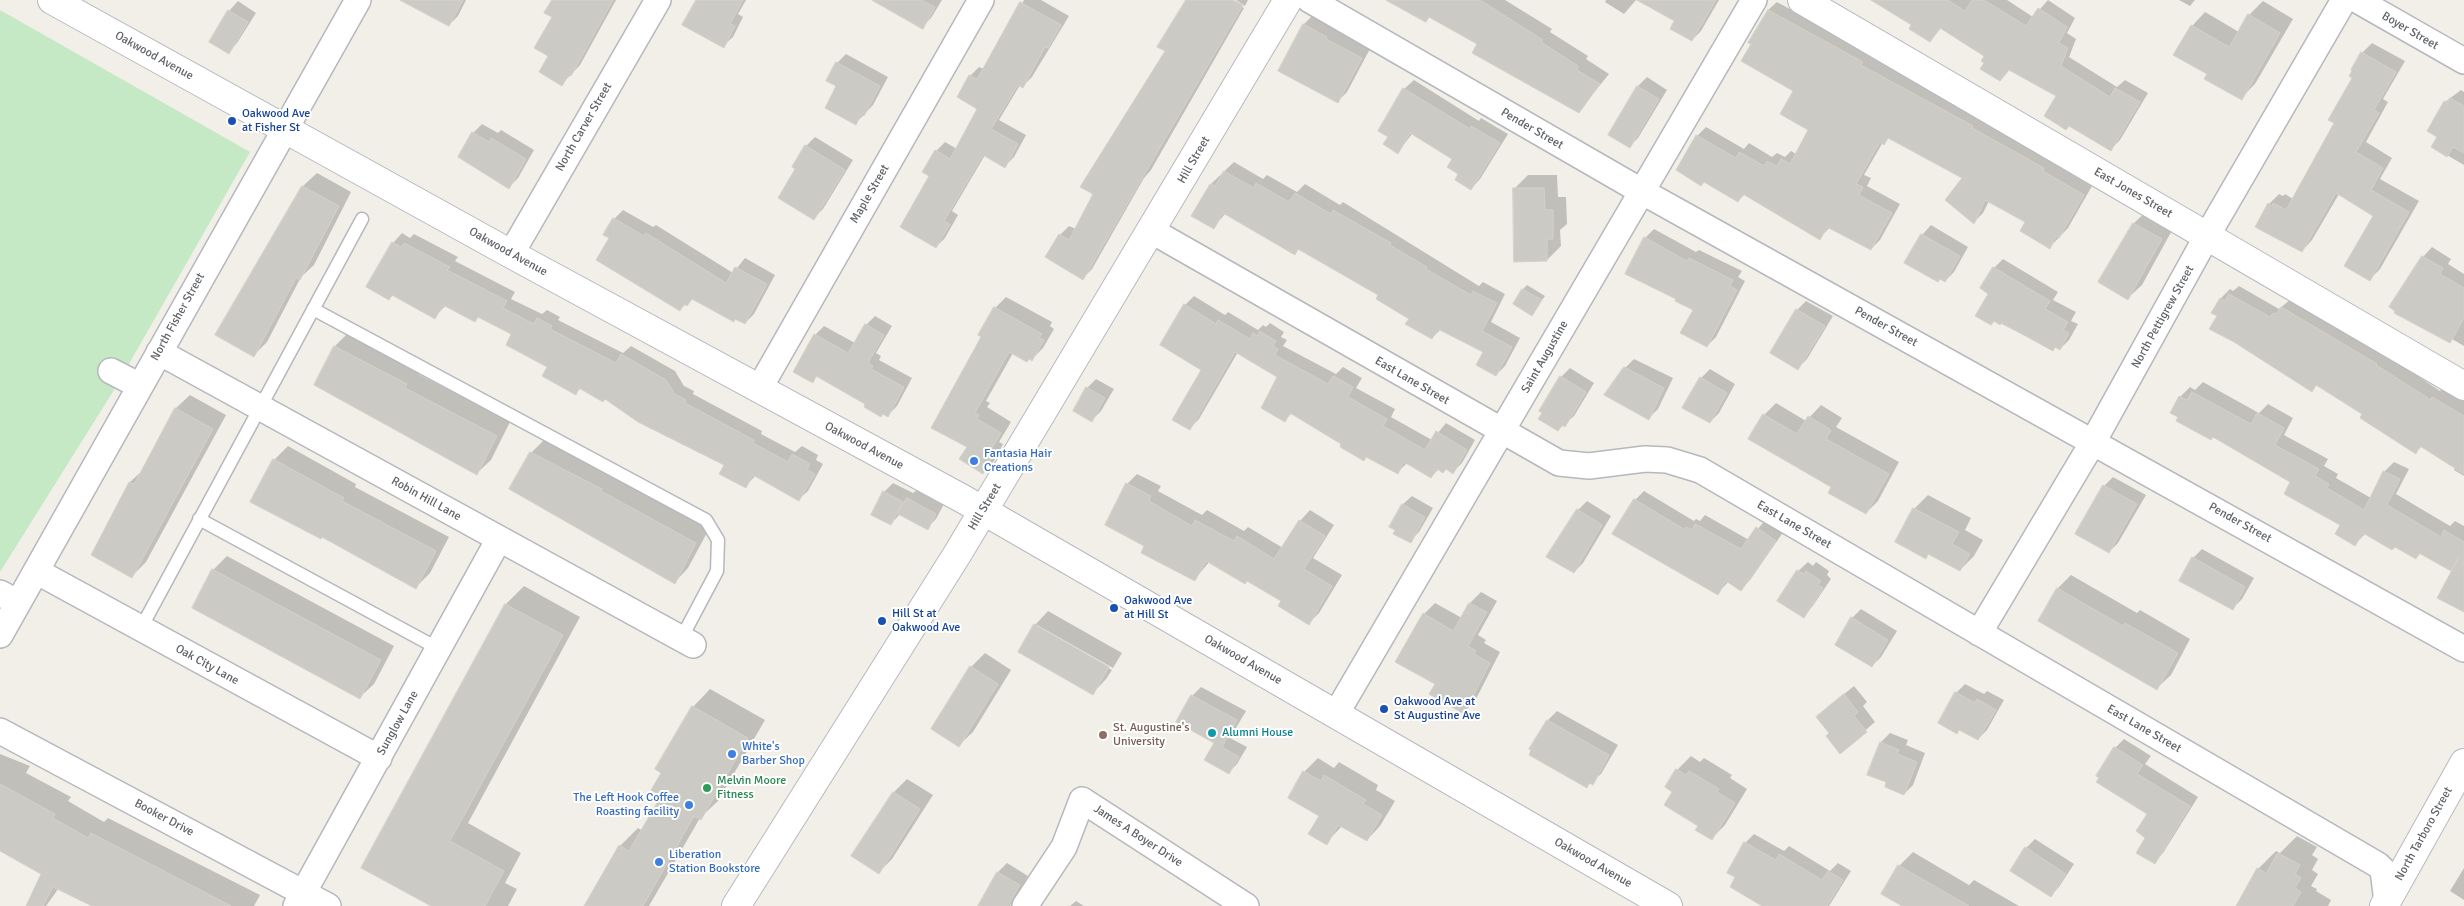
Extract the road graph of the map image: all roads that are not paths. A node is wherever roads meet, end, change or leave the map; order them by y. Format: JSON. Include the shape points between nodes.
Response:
{"nodes":[{"id":1,"x":52,"y":0,"type":"edge"},
{"id":2,"x":358,"y":0,"type":"edge"},
{"id":3,"x":658,"y":0,"type":"edge"},
{"id":4,"x":981,"y":0,"type":"edge"},
{"id":5,"x":1288,"y":0,"type":"edge"},
{"id":6,"x":1310,"y":0,"type":"edge"},
{"id":7,"x":1754,"y":0,"type":"edge"},
{"id":8,"x":1802,"y":0,"type":"edge"},
{"id":9,"x":2344,"y":0,"type":"edge"},
{"id":10,"x":2357,"y":0,"type":"edge"},
{"id":11,"x":2464,"y":61,"type":"edge"},
{"id":12,"x":285,"y":128,"type":"junction"},
{"id":13,"x":1641,"y":191,"type":"junction"},
{"id":14,"x":362,"y":219,"type":"dead end"},
{"id":15,"x":1152,"y":231,"type":"junction"},
{"id":16,"x":2207,"y":236,"type":"junction"},
{"id":17,"x":511,"y":254,"type":"junction"},
{"id":18,"x":313,"y":309,"type":"junction"},
{"id":19,"x":159,"y":352,"type":"junction"},
{"id":20,"x":111,"y":371,"type":"dead end"},
{"id":21,"x":140,"y":386,"type":"junction"},
{"id":22,"x":2464,"y":386,"type":"edge"},
{"id":23,"x":758,"y":389,"type":"junction"},
{"id":24,"x":259,"y":407,"type":"junction"},
{"id":25,"x":1502,"y":432,"type":"junction"},
{"id":26,"x":2093,"y":442,"type":"junction"},
{"id":27,"x":983,"y":510,"type":"junction"},
{"id":28,"x":199,"y":520,"type":"junction"},
{"id":29,"x":499,"y":539,"type":"junction"},
{"id":30,"x":36,"y":571,"type":"junction"},
{"id":31,"x":9,"y":598,"type":"edge"},
{"id":32,"x":141,"y":628,"type":"junction"},
{"id":33,"x":1979,"y":633,"type":"junction"},
{"id":34,"x":0,"y":635,"type":"edge"},
{"id":35,"x":687,"y":642,"type":"joint"},
{"id":36,"x":438,"y":649,"type":"junction"},
{"id":37,"x":2464,"y":649,"type":"edge"},
{"id":38,"x":1336,"y":714,"type":"junction"},
{"id":39,"x":0,"y":731,"type":"edge"},
{"id":40,"x":379,"y":758,"type":"junction"},
{"id":41,"x":2464,"y":762,"type":"edge"},
{"id":42,"x":300,"y":899,"type":"edge"},
{"id":43,"x":2387,"y":905,"type":"edge"},
{"id":44,"x":328,"y":906,"type":"edge"},
{"id":45,"x":736,"y":906,"type":"edge"},
{"id":46,"x":1025,"y":906,"type":"edge"},
{"id":47,"x":1246,"y":906,"type":"edge"},
{"id":48,"x":1668,"y":906,"type":"edge"}],
"edges":[{"from":1,"to":12,"type":"street","name":"Oakwood Avenue"},
{"from":2,"to":12,"type":"street","name":"North Fisher Street"},
{"from":3,"to":17,"type":"street","name":"North Carver Street"},
{"from":4,"to":23,"type":"street","name":"Maple Street"},
{"from":5,"to":15,"type":"street","name":"Hill Street"},
{"from":6,"to":13,"type":"street","name":"Pender Street"},
{"from":7,"to":13,"type":"street","name":"Saint Augustine"},
{"from":8,"to":16,"type":"street","name":"East Jones Street"},
{"from":9,"to":16,"type":"street","name":"North Pettigrew Street"},
{"from":10,"to":11,"type":"street","name":"Boyer Street"},
{"from":12,"to":17,"type":"street","name":"Oakwood Avenue"},
{"from":12,"to":19,"type":"street","name":"North Fisher Street"},
{"from":13,"to":25,"type":"street","name":"Saint Augustine"},
{"from":13,"to":26,"type":"street","name":"Pender Street"},
{"from":14,"to":18,"type":"lane"},
{"from":15,"to":25,"type":"street","name":"East Lane Street"},
{"from":15,"to":27,"type":"street","name":"Hill Street"},
{"from":16,"to":22,"type":"street","name":"East Jones Street"},
{"from":16,"to":26,"type":"street","name":"North Pettigrew Street"},
{"from":17,"to":23,"type":"street","name":"Oakwood Avenue"},
{"from":18,"to":24,"type":"lane"},
{"from":18,"to":35,"type":"lane","via":[[706,520],[718,540],[717,571]]},
{"from":19,"to":21,"type":"street","name":"North Fisher Street"},
{"from":19,"to":24,"type":"street","name":"Robin Hill Lane"},
{"from":20,"to":21,"type":"street"},
{"from":21,"to":30,"type":"street","name":"North Fisher Street"},
{"from":23,"to":27,"type":"street","name":"Oakwood Avenue"},
{"from":24,"to":28,"type":"lane"},
{"from":24,"to":29,"type":"street","name":"Robin Hill Lane"},
{"from":25,"to":33,"type":"street","name":"East Lane Street","via":[[1559,463],[1589,466],[1652,459],[1700,470]]},
{"from":25,"to":38,"type":"street","name":"Saint Augustine"},
{"from":26,"to":33,"type":"street","name":"North Pettigrew Street"},
{"from":26,"to":37,"type":"street","name":"Pender Street"},
{"from":27,"to":38,"type":"street","name":"Oakwood Avenue"},
{"from":27,"to":45,"type":"street","name":"Hill Street"},
{"from":28,"to":32,"type":"lane"},
{"from":28,"to":36,"type":"lane"},
{"from":29,"to":35,"type":"street","name":"Robin Hill Lane"},
{"from":29,"to":36,"type":"street","name":"Sunglow Lane"},
{"from":30,"to":31,"type":"street","name":"North Fisher Street"},
{"from":30,"to":32,"type":"street","name":"Oak City Lane"},
{"from":31,"to":34,"type":"street","name":"North Fisher Street"},
{"from":32,"to":40,"type":"street","name":"Oak City Lane"},
{"from":33,"to":43,"type":"street","name":"East Lane Street","via":[[2378,864],[2383,870]]},
{"from":36,"to":40,"type":"street","name":"Sunglow Lane"},
{"from":38,"to":48,"type":"street","name":"Oakwood Avenue"},
{"from":39,"to":42,"type":"street","name":"Booker Drive"},
{"from":40,"to":42,"type":"street","name":"Sunglow Lane"},
{"from":41,"to":43,"type":"street","name":"North Tarboro Street"},
{"from":42,"to":44,"type":"street","name":"Booker Drive"},
{"from":46,"to":47,"type":"street","name":"James A Boyer Drive","via":[[1064,847],[1082,800]]}]}
